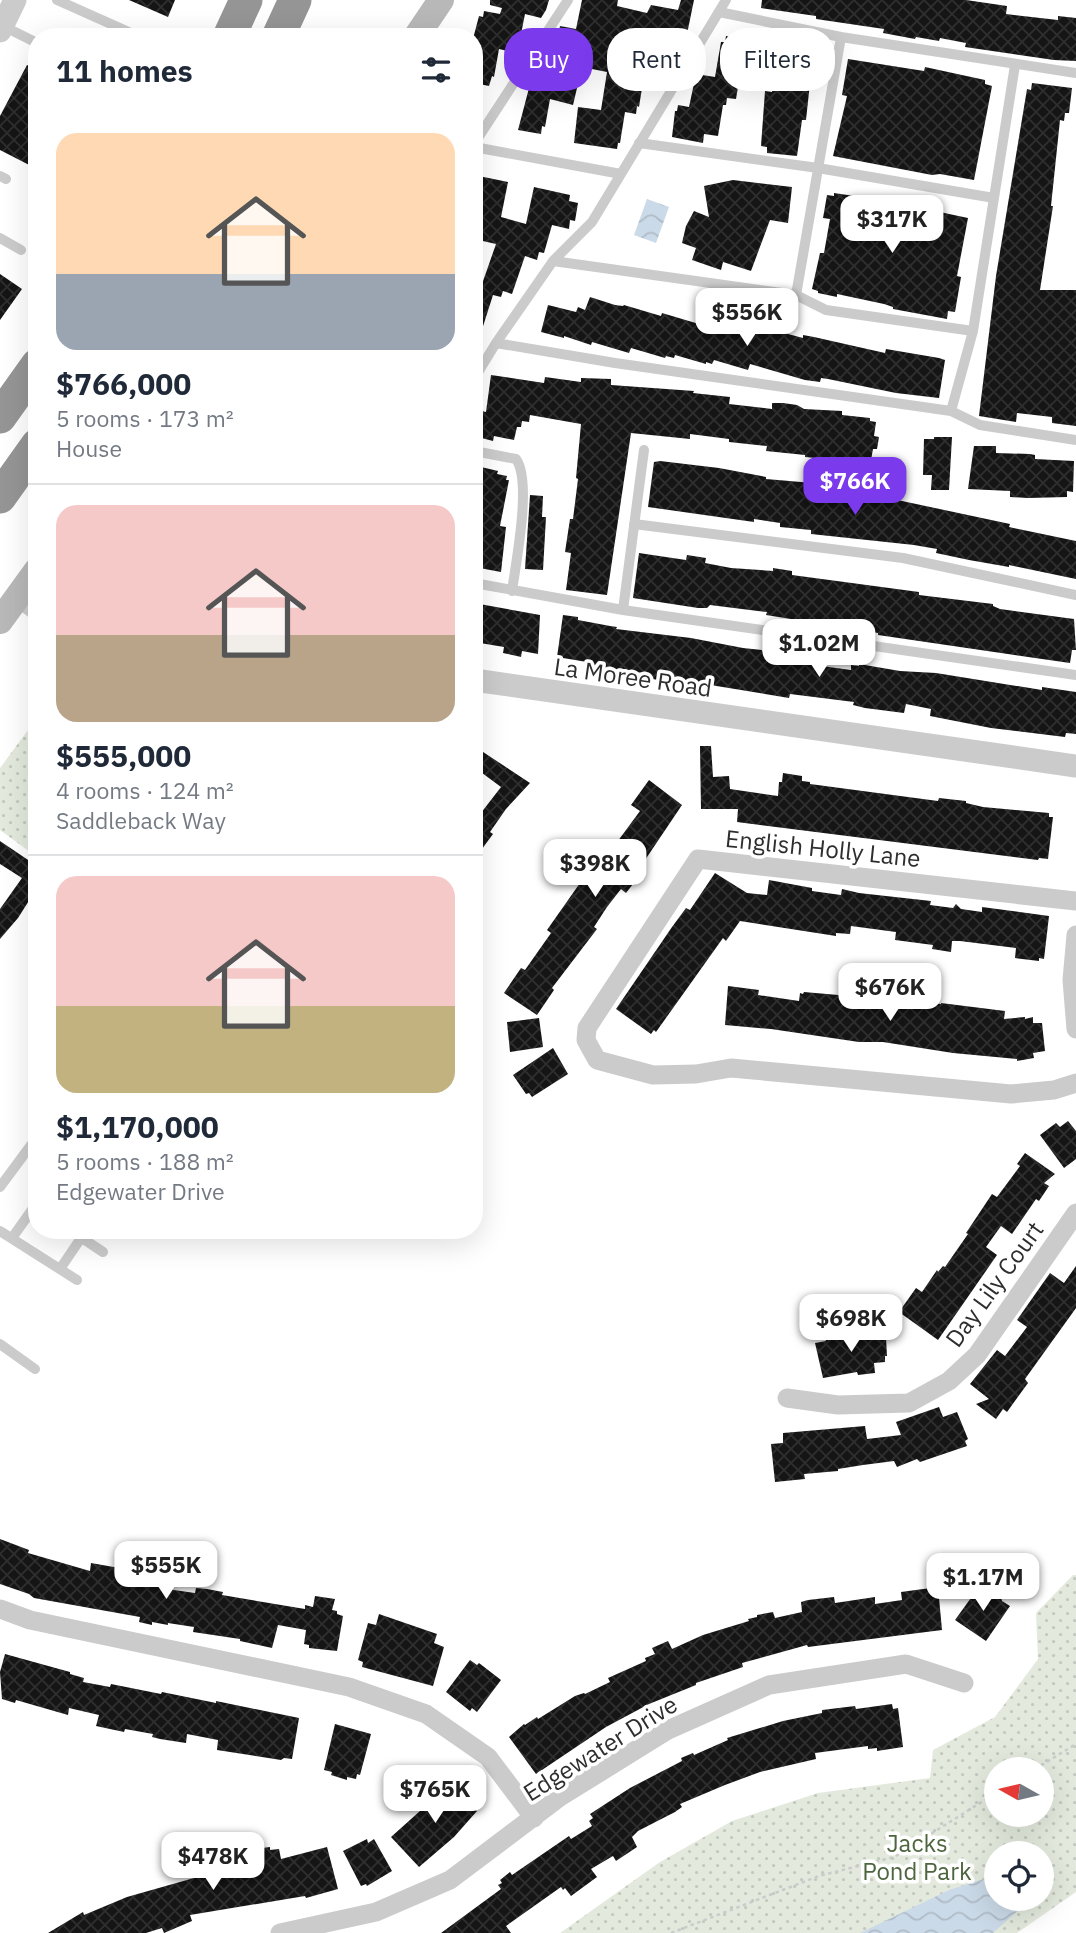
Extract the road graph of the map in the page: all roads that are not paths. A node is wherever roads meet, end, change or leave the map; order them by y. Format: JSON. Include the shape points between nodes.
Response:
{"nodes":[{"id":1,"x":15,"y":0,"type":"edge"},
{"id":2,"x":57,"y":0,"type":"edge"},
{"id":3,"x":246,"y":0,"type":"edge"},
{"id":4,"x":295,"y":0,"type":"edge"},
{"id":5,"x":441,"y":0,"type":"edge"},
{"id":6,"x":568,"y":0,"type":"edge"},
{"id":7,"x":726,"y":0,"type":"edge"},
{"id":8,"x":719,"y":12,"type":"junction"},
{"id":9,"x":1,"y":28,"type":"edge"},
{"id":10,"x":120,"y":28,"type":"edge"},
{"id":11,"x":233,"y":28,"type":"edge"},
{"id":12,"x":282,"y":28,"type":"edge"},
{"id":13,"x":422,"y":28,"type":"edge"},
{"id":14,"x":841,"y":37,"type":"junction"},
{"id":15,"x":28,"y":39,"type":"edge"},
{"id":16,"x":1015,"y":65,"type":"junction"},
{"id":17,"x":1076,"y":74,"type":"edge"},
{"id":18,"x":483,"y":131,"type":"edge"},
{"id":19,"x":639,"y":143,"type":"junction"},
{"id":20,"x":483,"y":147,"type":"edge"},
{"id":21,"x":818,"y":168,"type":"junction"},
{"id":22,"x":621,"y":174,"type":"junction"},
{"id":23,"x":994,"y":198,"type":"junction"},
{"id":24,"x":0,"y":238,"type":"edge"},
{"id":25,"x":21,"y":250,"type":"dead end"},
{"id":26,"x":553,"y":261,"type":"junction"},
{"id":27,"x":796,"y":295,"type":"junction"},
{"id":28,"x":973,"y":331,"type":"junction"},
{"id":29,"x":496,"y":343,"type":"junction"},
{"id":30,"x":483,"y":364,"type":"edge"},
{"id":31,"x":28,"y":378,"type":"edge"},
{"id":32,"x":951,"y":411,"type":"junction"},
{"id":33,"x":0,"y":417,"type":"edge"},
{"id":34,"x":1076,"y":440,"type":"edge"},
{"id":35,"x":644,"y":450,"type":"dead end"},
{"id":36,"x":483,"y":453,"type":"edge"},
{"id":37,"x":28,"y":458,"type":"edge"},
{"id":38,"x":0,"y":497,"type":"edge"},
{"id":39,"x":634,"y":524,"type":"junction"},
{"id":40,"x":483,"y":585,"type":"edge"},
{"id":41,"x":512,"y":591,"type":"junction"},
{"id":42,"x":1076,"y":595,"type":"edge"},
{"id":43,"x":28,"y":602,"type":"edge"},
{"id":44,"x":623,"y":610,"type":"junction"},
{"id":45,"x":0,"y":621,"type":"edge"},
{"id":46,"x":1076,"y":675,"type":"edge"},
{"id":47,"x":483,"y":681,"type":"edge"},
{"id":48,"x":1076,"y":766,"type":"edge"},
{"id":49,"x":1076,"y":901,"type":"edge"},
{"id":50,"x":1076,"y":935,"type":"edge"},
{"id":51,"x":1076,"y":1029,"type":"edge"},
{"id":52,"x":1076,"y":1083,"type":"edge"},
{"id":53,"x":28,"y":1149,"type":"edge"},
{"id":54,"x":0,"y":1187,"type":"edge"},
{"id":55,"x":1076,"y":1213,"type":"edge"},
{"id":56,"x":28,"y":1215,"type":"edge"},
{"id":57,"x":0,"y":1231,"type":"edge"},
{"id":58,"x":12,"y":1238,"type":"junction"},
{"id":59,"x":80,"y":1239,"type":"edge"},
{"id":60,"x":83,"y":1239,"type":"edge"},
{"id":61,"x":103,"y":1252,"type":"dead end"},
{"id":62,"x":61,"y":1269,"type":"junction"},
{"id":63,"x":77,"y":1280,"type":"dead end"},
{"id":64,"x":0,"y":1344,"type":"edge"},
{"id":65,"x":35,"y":1369,"type":"dead end"},
{"id":66,"x":787,"y":1398,"type":"dead end"},
{"id":67,"x":0,"y":1609,"type":"edge"},
{"id":68,"x":964,"y":1682,"type":"dead end"},
{"id":69,"x":534,"y":1818,"type":"junction"},
{"id":70,"x":280,"y":1933,"type":"edge"}],
"edges":[{"from":1,"to":9,"type":"street"},
{"from":2,"to":10,"type":"lane"},
{"from":3,"to":11,"type":"highway"},
{"from":4,"to":12,"type":"highway"},
{"from":5,"to":13,"type":"main road"},
{"from":6,"to":18,"type":"lane"},
{"from":7,"to":8,"type":"lane"},
{"from":8,"to":14,"type":"lane"},
{"from":8,"to":19,"type":"lane"},
{"from":9,"to":15,"type":"lane"},
{"from":14,"to":16,"type":"lane"},
{"from":14,"to":21,"type":"lane"},
{"from":16,"to":17,"type":"lane"},
{"from":16,"to":23,"type":"lane"},
{"from":19,"to":21,"type":"lane"},
{"from":19,"to":22,"type":"lane"},
{"from":20,"to":22,"type":"lane"},
{"from":21,"to":23,"type":"lane"},
{"from":21,"to":27,"type":"lane"},
{"from":22,"to":26,"type":"lane","via":[[592,222]]},
{"from":23,"to":28,"type":"lane"},
{"from":24,"to":25,"type":"lane"},
{"from":26,"to":27,"type":"lane"},
{"from":26,"to":29,"type":"lane"},
{"from":27,"to":28,"type":"lane","via":[[826,310]]},
{"from":28,"to":32,"type":"lane"},
{"from":29,"to":30,"type":"lane"},
{"from":29,"to":32,"type":"lane"},
{"from":31,"to":33,"type":"highway"},
{"from":32,"to":34,"type":"lane","via":[[980,425]]},
{"from":35,"to":39,"type":"lane"},
{"from":36,"to":41,"type":"lane","via":[[516,459],[522,467],[522,520]]},
{"from":37,"to":38,"type":"highway"},
{"from":39,"to":42,"type":"lane","via":[[903,558]]},
{"from":39,"to":44,"type":"lane"},
{"from":40,"to":41,"type":"lane"},
{"from":41,"to":44,"type":"lane"},
{"from":43,"to":45,"type":"main road"},
{"from":44,"to":46,"type":"lane"},
{"from":47,"to":48,"type":"street","name":"La Moree Road"},
{"from":49,"to":52,"type":"street","name":"English Holly Lane","via":[[698,859],[587,1028],[586,1040],[597,1060],[653,1074],[731,1068],[1012,1094]]},
{"from":50,"to":51,"type":"street","via":[[1072,980]]},
{"from":53,"to":54,"type":"lane"},
{"from":55,"to":66,"type":"street","name":"Day Lily Court","via":[[977,1355],[949,1381],[909,1403],[838,1405]]},
{"from":56,"to":58,"type":"lane"},
{"from":57,"to":58,"type":"lane"},
{"from":58,"to":62,"type":"lane"},
{"from":59,"to":62,"type":"lane"},
{"from":60,"to":61,"type":"lane"},
{"from":62,"to":63,"type":"lane"},
{"from":64,"to":65,"type":"lane"},
{"from":67,"to":69,"type":"street","via":[[30,1620],[349,1687],[426,1714],[488,1757]]},
{"from":68,"to":69,"type":"street","name":"Edgewater Drive","via":[[906,1664],[769,1685],[668,1730]]},
{"from":69,"to":70,"type":"street","name":"Edgewater Drive","via":[[450,1880],[376,1912]]}]}
